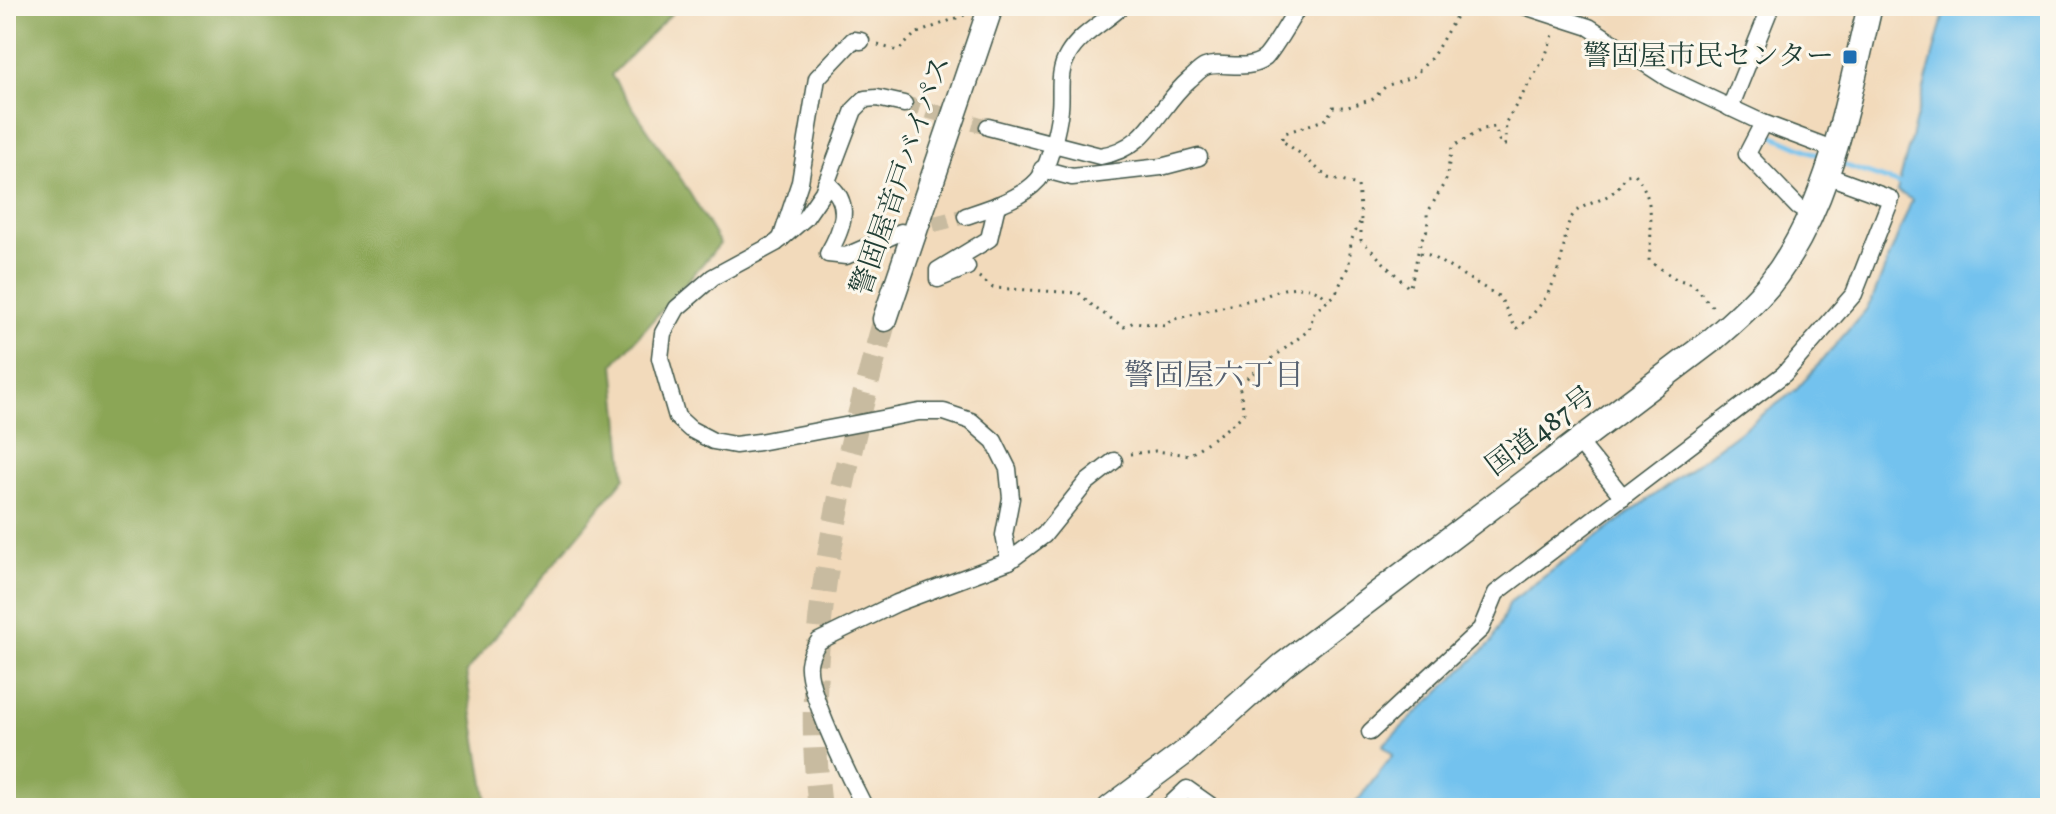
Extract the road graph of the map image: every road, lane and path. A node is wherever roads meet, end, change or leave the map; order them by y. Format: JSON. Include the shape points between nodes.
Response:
{"nodes":[{"id":1,"x":1122,"y":6,"type":"edge"},
{"id":2,"x":1299,"y":6,"type":"edge"},
{"id":3,"x":1462,"y":6,"type":"edge"},
{"id":4,"x":1524,"y":6,"type":"edge"},
{"id":5,"x":1771,"y":6,"type":"edge"},
{"id":6,"x":1870,"y":6,"type":"edge"},
{"id":7,"x":988,"y":13,"type":"edge"},
{"id":8,"x":1555,"y":13,"type":"edge"},
{"id":9,"x":861,"y":41,"type":"joint"},
{"id":10,"x":904,"y":104,"type":"tunnel mouth"},
{"id":11,"x":1730,"y":108,"type":"junction"},
{"id":12,"x":1763,"y":123,"type":"junction"},
{"id":13,"x":988,"y":127,"type":"tunnel mouth"},
{"id":14,"x":1052,"y":145,"type":"junction"},
{"id":15,"x":1835,"y":150,"type":"junction"},
{"id":16,"x":1199,"y":157,"type":"dead end"},
{"id":17,"x":1042,"y":169,"type":"junction"},
{"id":18,"x":1826,"y":175,"type":"junction"},
{"id":19,"x":826,"y":183,"type":"junction"},
{"id":20,"x":997,"y":205,"type":"junction"},
{"id":21,"x":1811,"y":215,"type":"junction"},
{"id":22,"x":966,"y":216,"type":"tunnel mouth"},
{"id":23,"x":1361,"y":220,"type":"junction"},
{"id":24,"x":901,"y":232,"type":"tunnel mouth"},
{"id":25,"x":780,"y":240,"type":"junction"},
{"id":26,"x":1419,"y":253,"type":"junction"},
{"id":27,"x":967,"y":267,"type":"joint"},
{"id":28,"x":1328,"y":301,"type":"junction"},
{"id":29,"x":885,"y":319,"type":"tunnel mouth"},
{"id":30,"x":1731,"y":323,"type":"junction"},
{"id":31,"x":1578,"y":441,"type":"junction"},
{"id":32,"x":1114,"y":461,"type":"joint"},
{"id":33,"x":1623,"y":497,"type":"junction"},
{"id":34,"x":1009,"y":561,"type":"junction"},
{"id":35,"x":1370,"y":732,"type":"dead end"},
{"id":36,"x":865,"y":808,"type":"edge"},
{"id":37,"x":1110,"y":808,"type":"edge"},
{"id":38,"x":1167,"y":808,"type":"edge"},
{"id":39,"x":1214,"y":808,"type":"edge"}],
"edges":[{"from":1,"to":14,"type":"street","via":[[1066,57]]},
{"from":2,"to":14,"type":"street","via":[[1264,58],[1245,66],[1205,67],[1179,88],[1142,136],[1118,153],[1100,156]]},
{"from":3,"to":23,"type":"path","via":[[1433,56],[1414,76],[1386,86],[1373,99],[1333,107],[1327,119],[1285,133],[1281,140],[1328,178],[1358,185]]},
{"from":4,"to":8,"type":"street"},
{"from":5,"to":11,"type":"street"},
{"from":6,"to":15,"type":"highway","name":"国道487号"},
{"from":7,"to":9,"type":"path","via":[[968,14],[915,34],[898,51]]},
{"from":7,"to":29,"type":"highway","name":"警固屋音戸バイパス"},
{"from":8,"to":11,"type":"street"},
{"from":8,"to":26,"type":"path","via":[[1545,57],[1506,122],[1505,145],[1495,127],[1452,147],[1446,180],[1427,214]]},
{"from":9,"to":25,"type":"street","via":[[853,40],[817,78],[800,182]]},
{"from":10,"to":19,"type":"street","via":[[865,99],[854,110]]},
{"from":11,"to":12,"type":"street"},
{"from":12,"to":15,"type":"street"},
{"from":12,"to":21,"type":"street","via":[[1747,154]]},
{"from":13,"to":14,"type":"street"},
{"from":14,"to":17,"type":"street"},
{"from":15,"to":18,"type":"highway","name":"国道487号"},
{"from":16,"to":17,"type":"street","via":[[1072,177]]},
{"from":17,"to":20,"type":"street","via":[[1038,179]]},
{"from":18,"to":21,"type":"highway","name":"国道487号"},
{"from":18,"to":33,"type":"street","via":[[1891,199],[1854,294],[1784,374]]},
{"from":19,"to":24,"type":"street","via":[[838,191],[844,210],[828,254],[846,256]]},
{"from":19,"to":25,"type":"street","via":[[805,218]]},
{"from":20,"to":22,"type":"street"},
{"from":20,"to":27,"type":"street","via":[[989,239],[938,270],[938,279]]},
{"from":21,"to":30,"type":"highway","name":"国道487号","via":[[1769,285]]},
{"from":23,"to":26,"type":"path","via":[[1361,240],[1409,288]]},
{"from":23,"to":28,"type":"path","via":[[1351,241],[1349,265]]},
{"from":25,"to":34,"type":"street","via":[[713,277],[677,308],[663,333],[660,358],[677,417],[713,441],[735,445],[919,412],[944,412],[971,421],[994,441],[1008,469],[1011,498],[1004,535]]},
{"from":26,"to":30,"type":"path","via":[[1500,297],[1516,329],[1550,293],[1567,223],[1575,211],[1609,195],[1626,175],[1635,174],[1651,210],[1649,261],[1693,284]]},
{"from":27,"to":28,"type":"path","via":[[993,288],[1079,293],[1124,327],[1134,322],[1165,326],[1278,289],[1310,287]]},
{"from":28,"to":32,"type":"path","via":[[1314,312],[1309,330],[1239,384],[1244,413],[1235,423],[1190,455],[1155,451]]},
{"from":30,"to":31,"type":"highway","name":"国道487号"},
{"from":31,"to":33,"type":"street"},
{"from":31,"to":37,"type":"highway","name":"国道487号","via":[[1283,665],[1184,753]]},
{"from":32,"to":34,"type":"street","via":[[1086,483],[1044,535]]},
{"from":33,"to":35,"type":"street","via":[[1496,593],[1481,629]]},
{"from":34,"to":36,"type":"street","via":[[897,603],[819,641],[811,653],[811,685]]},
{"from":38,"to":39,"type":"street","via":[[1187,789]]}]}
